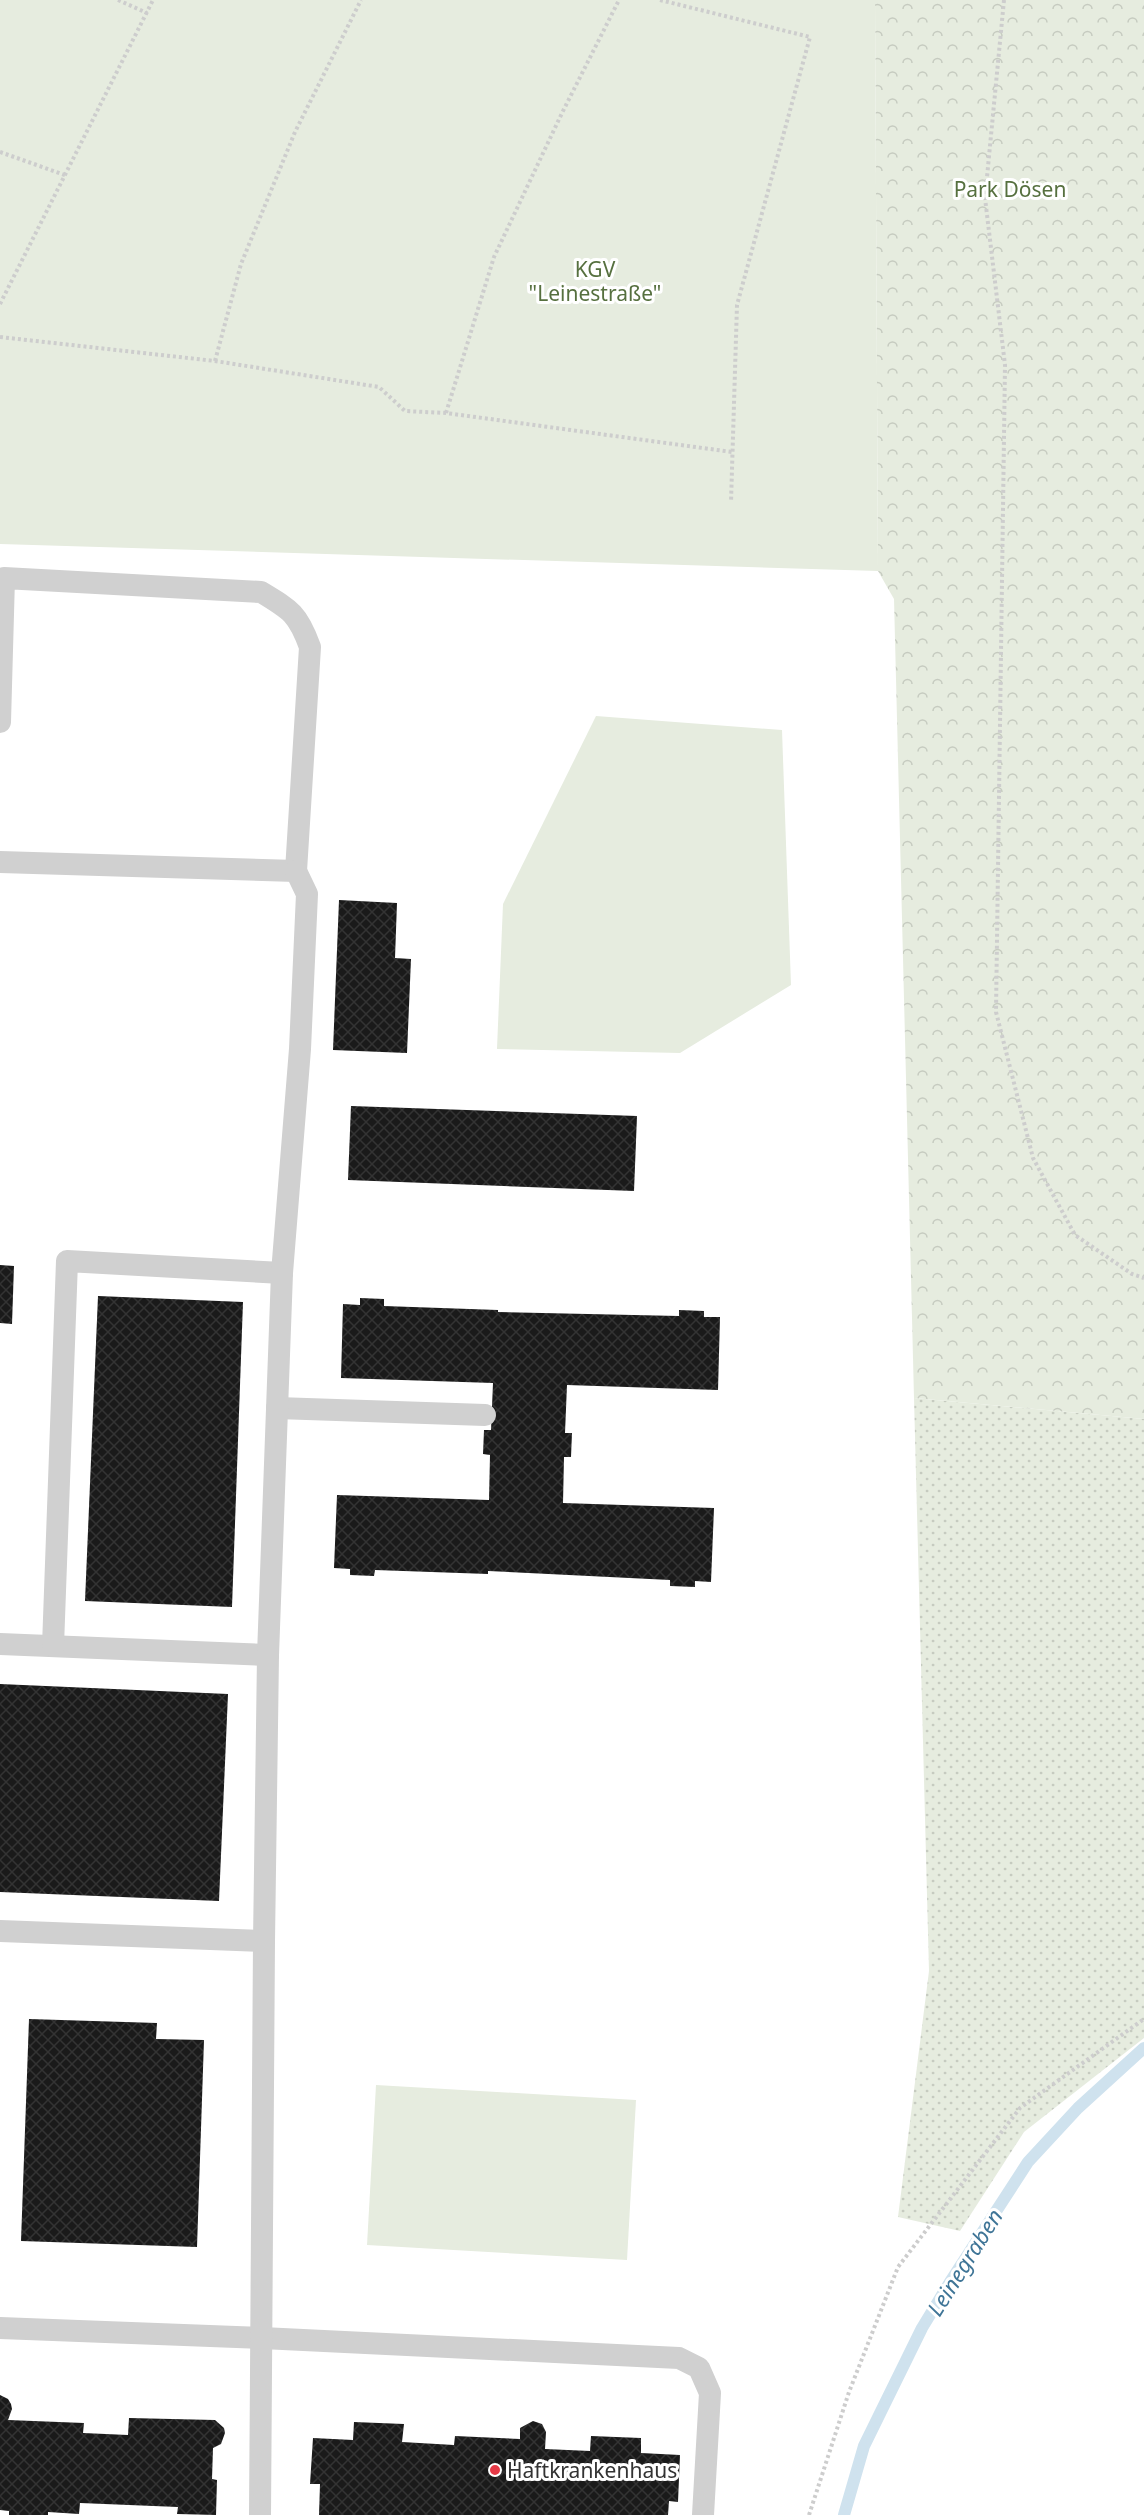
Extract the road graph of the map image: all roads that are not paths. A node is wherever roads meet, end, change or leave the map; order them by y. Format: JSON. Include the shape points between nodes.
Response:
{"nodes":[{"id":1,"x":2,"y":578,"type":"edge"},
{"id":2,"x":0,"y":722,"type":"edge"},
{"id":3,"x":0,"y":862,"type":"edge"},
{"id":4,"x":296,"y":871,"type":"junction"},
{"id":5,"x":282,"y":1273,"type":"junction"},
{"id":6,"x":277,"y":1408,"type":"junction"},
{"id":7,"x":485,"y":1415,"type":"dead end"},
{"id":8,"x":0,"y":1644,"type":"edge"},
{"id":9,"x":53,"y":1646,"type":"junction"},
{"id":10,"x":268,"y":1655,"type":"junction"},
{"id":11,"x":0,"y":1931,"type":"edge"},
{"id":12,"x":264,"y":1941,"type":"junction"},
{"id":13,"x":0,"y":2328,"type":"edge"},
{"id":14,"x":262,"y":2338,"type":"junction"},
{"id":15,"x":260,"y":2515,"type":"edge"},
{"id":16,"x":703,"y":2515,"type":"edge"}],
"edges":[{"from":1,"to":2,"type":"lane"},
{"from":1,"to":4,"type":"lane","via":[[261,592],[302,623],[310,647]]},
{"from":3,"to":4,"type":"lane"},
{"from":4,"to":5,"type":"lane","via":[[307,894],[300,1049]]},
{"from":5,"to":6,"type":"lane"},
{"from":5,"to":9,"type":"lane","via":[[67,1261]]},
{"from":6,"to":7,"type":"lane"},
{"from":6,"to":10,"type":"lane"},
{"from":8,"to":9,"type":"lane"},
{"from":9,"to":10,"type":"lane"},
{"from":10,"to":12,"type":"lane"},
{"from":11,"to":12,"type":"lane"},
{"from":12,"to":14,"type":"lane"},
{"from":13,"to":14,"type":"lane"},
{"from":14,"to":15,"type":"lane"},
{"from":14,"to":16,"type":"lane","via":[[679,2358],[699,2368],[710,2392]]}]}
